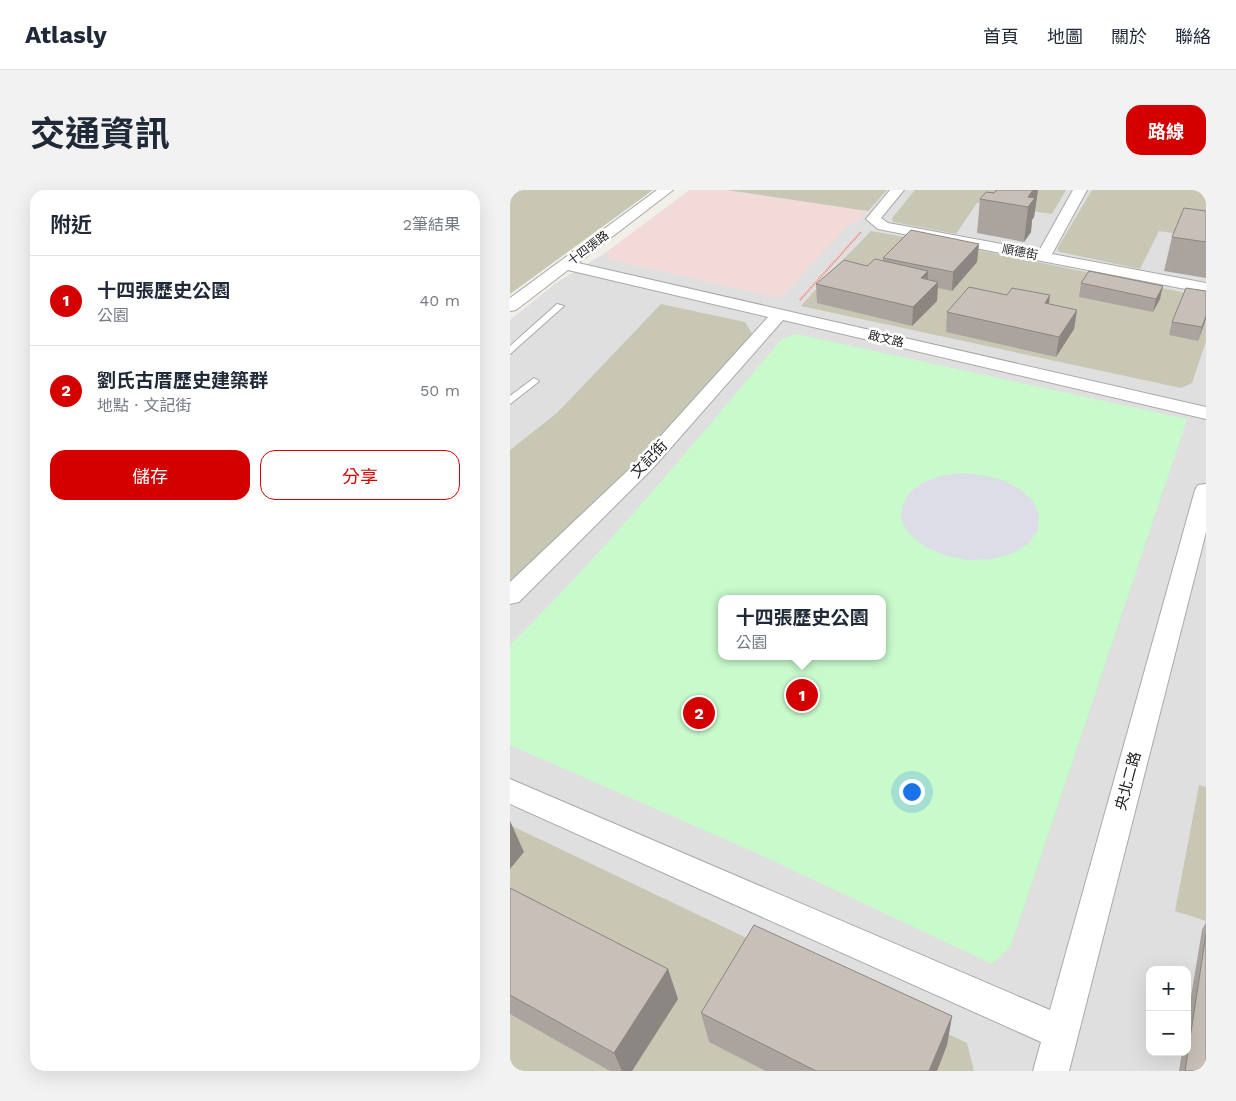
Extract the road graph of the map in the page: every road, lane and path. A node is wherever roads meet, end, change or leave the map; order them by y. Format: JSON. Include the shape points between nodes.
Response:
{"nodes":[{"id":1,"x":666,"y":190,"type":"edge"},
{"id":2,"x":898,"y":190,"type":"edge"},
{"id":3,"x":1080,"y":190,"type":"edge"},
{"id":4,"x":866,"y":226,"type":"dead end"},
{"id":5,"x":1043,"y":256,"type":"junction"},
{"id":6,"x":566,"y":265,"type":"junction"},
{"id":7,"x":1206,"y":288,"type":"edge"},
{"id":8,"x":510,"y":306,"type":"edge"},
{"id":9,"x":560,"y":306,"type":"dead end"},
{"id":10,"x":787,"y":310,"type":"junction"},
{"id":11,"x":510,"y":350,"type":"edge"},
{"id":12,"x":534,"y":381,"type":"dead end"},
{"id":13,"x":510,"y":401,"type":"edge"},
{"id":14,"x":1206,"y":413,"type":"edge"},
{"id":15,"x":1206,"y":490,"type":"edge"},
{"id":16,"x":510,"y":596,"type":"edge"},
{"id":17,"x":510,"y":792,"type":"edge"},
{"id":18,"x":1061,"y":1033,"type":"junction"},
{"id":19,"x":1051,"y":1071,"type":"edge"}],
"edges":[{"from":1,"to":6,"type":"street","name":"十四張路"},
{"from":2,"to":5,"type":"street","name":"順德街","via":[[873,219],[879,224]]},
{"from":3,"to":5,"type":"street"},
{"from":4,"to":10,"type":"path"},
{"from":5,"to":7,"type":"street","name":"順德街"},
{"from":6,"to":8,"type":"street","name":"十四張路"},
{"from":6,"to":10,"type":"street","name":"啟文路"},
{"from":9,"to":11,"type":"lane"},
{"from":10,"to":14,"type":"street","name":"啟文路"},
{"from":10,"to":16,"type":"street","name":"文記街","via":[[646,464]]},
{"from":12,"to":13,"type":"lane"},
{"from":15,"to":18,"type":"street","name":"央北二路"},
{"from":17,"to":18,"type":"street"},
{"from":18,"to":19,"type":"street","name":"央北二路"}]}
